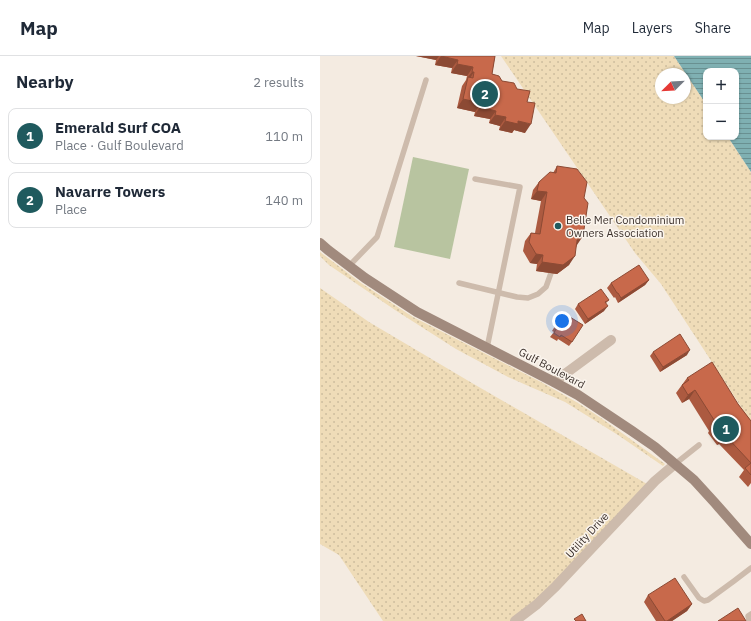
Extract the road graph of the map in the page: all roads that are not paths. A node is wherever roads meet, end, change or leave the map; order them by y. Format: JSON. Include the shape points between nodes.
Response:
{"nodes":[{"id":1,"x":426,"y":80,"type":"dead end"},
{"id":2,"x":474,"y":179,"type":"dead end"},
{"id":3,"x":320,"y":243,"type":"edge"},
{"id":4,"x":349,"y":266,"type":"junction"},
{"id":5,"x":551,"y":273,"type":"edge"},
{"id":6,"x":459,"y":283,"type":"dead end"},
{"id":7,"x":498,"y":293,"type":"junction"},
{"id":8,"x":611,"y":340,"type":"dead end"},
{"id":9,"x":487,"y":348,"type":"junction"},
{"id":10,"x":554,"y":382,"type":"junction"},
{"id":11,"x":698,"y":445,"type":"dead end"},
{"id":12,"x":675,"y":464,"type":"junction"},
{"id":13,"x":751,"y":544,"type":"edge"},
{"id":14,"x":751,"y":568,"type":"edge"},
{"id":15,"x":684,"y":577,"type":"dead end"},
{"id":16,"x":751,"y":614,"type":"edge"},
{"id":17,"x":515,"y":621,"type":"edge"},
{"id":18,"x":749,"y":621,"type":"edge"}],
"edges":[{"from":1,"to":4,"type":"lane","via":[[377,237]]},
{"from":2,"to":7,"type":"lane","via":[[520,187]]},
{"from":3,"to":4,"type":"main road","name":"Gulf Boulevard"},
{"from":4,"to":9,"type":"main road","name":"Gulf Boulevard","via":[[417,312]]},
{"from":5,"to":7,"type":"lane","via":[[546,287],[528,298]]},
{"from":6,"to":7,"type":"lane"},
{"from":7,"to":9,"type":"lane"},
{"from":8,"to":10,"type":"street"},
{"from":9,"to":10,"type":"main road","name":"Gulf Boulevard"},
{"from":10,"to":12,"type":"main road","name":"Gulf Boulevard","via":[[632,431]]},
{"from":11,"to":12,"type":"lane"},
{"from":12,"to":13,"type":"main road","name":"Gulf Boulevard","via":[[694,480]]},
{"from":12,"to":17,"type":"street","name":"Utility Drive","via":[[655,481],[556,586]]},
{"from":14,"to":15,"type":"lane","via":[[704,601]]},
{"from":16,"to":18,"type":"lane","via":[[748,616]]}]}
